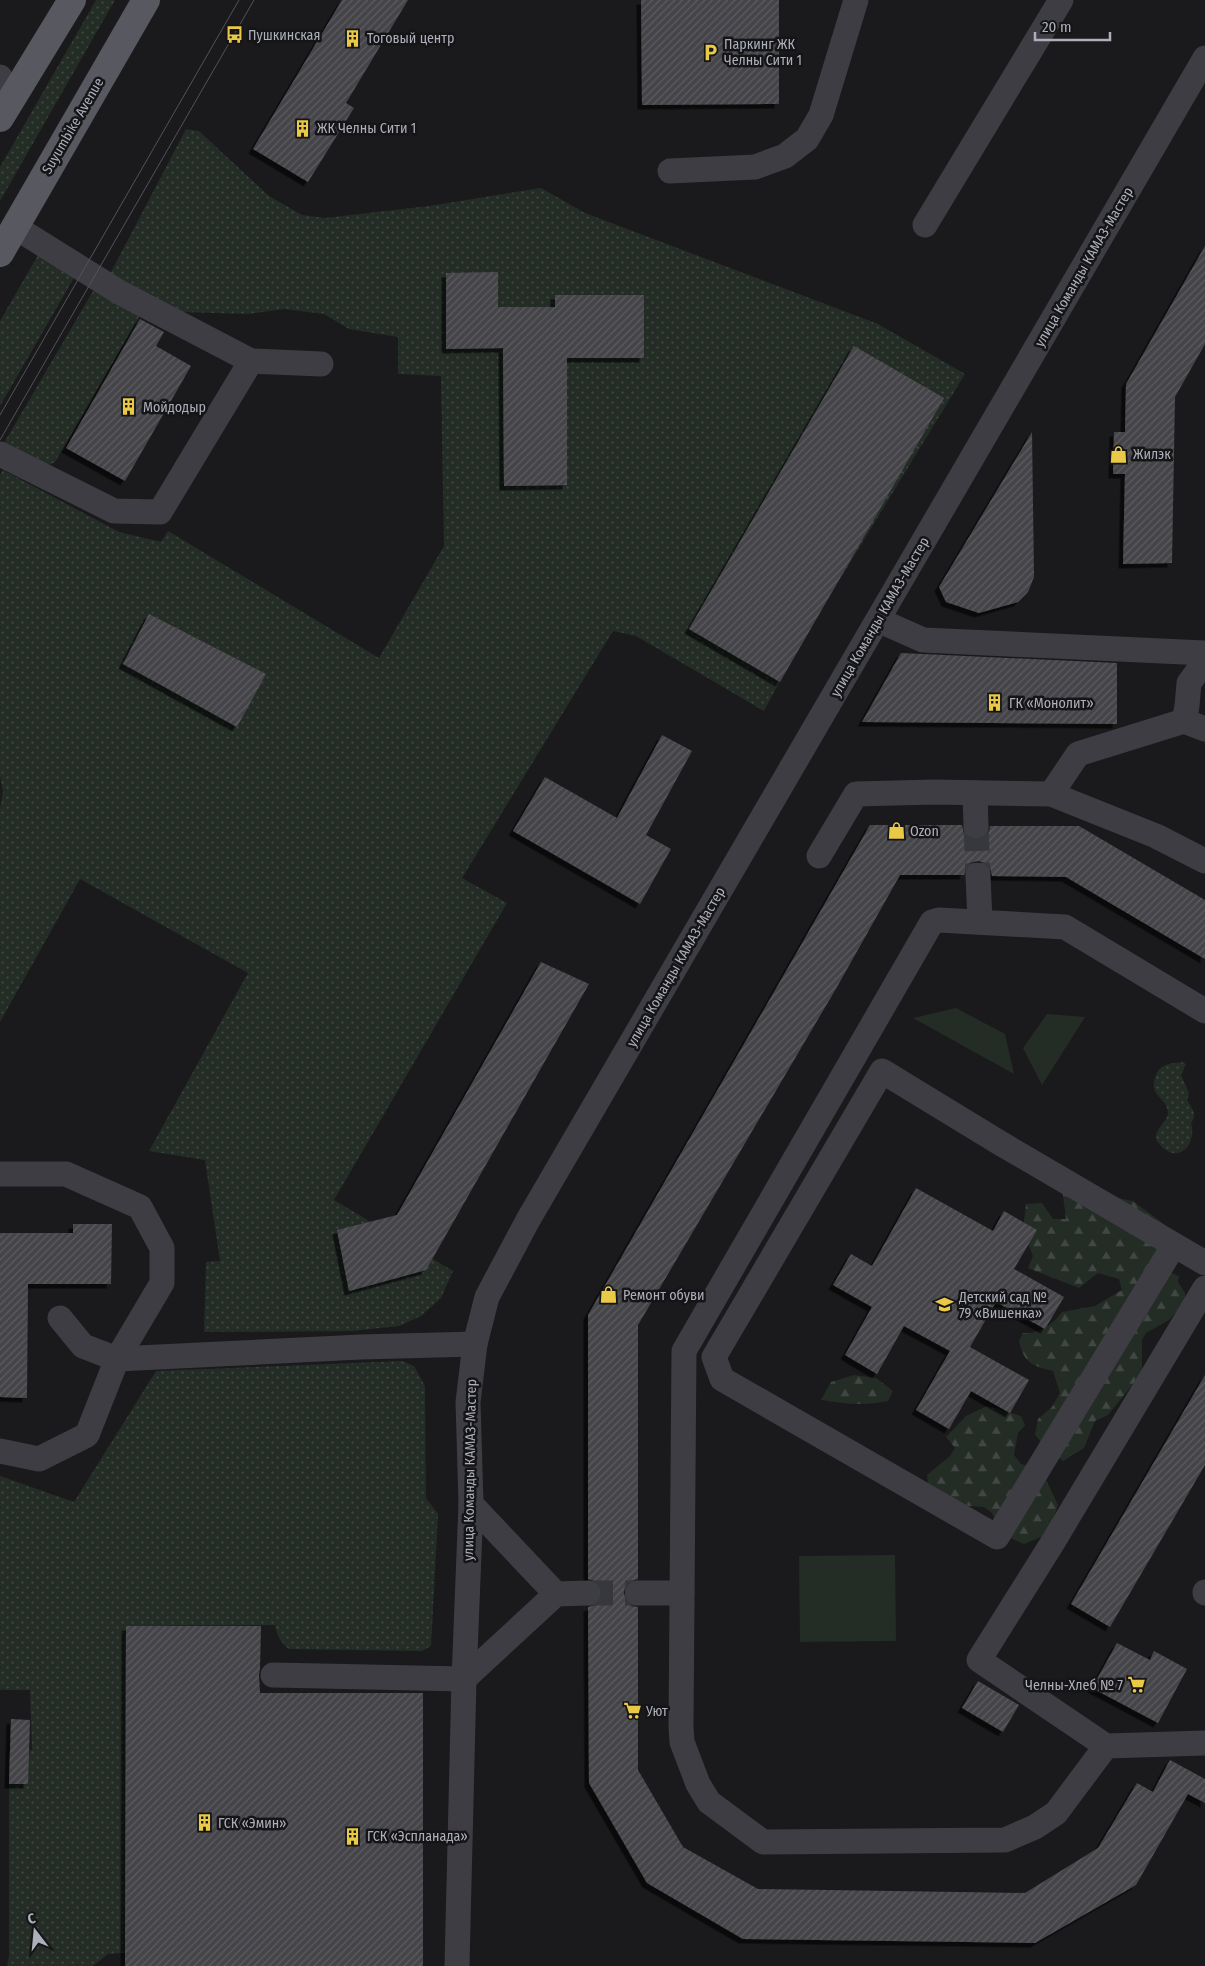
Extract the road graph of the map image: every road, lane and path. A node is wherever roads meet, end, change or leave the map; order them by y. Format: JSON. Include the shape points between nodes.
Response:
{"nodes":[{"id":1,"x":72,"y":0,"type":"edge"},
{"id":2,"x":146,"y":0,"type":"edge"},
{"id":3,"x":856,"y":0,"type":"edge"},
{"id":4,"x":1061,"y":0,"type":"edge"},
{"id":5,"x":1205,"y":58,"type":"edge"},
{"id":6,"x":0,"y":77,"type":"edge"},
{"id":7,"x":0,"y":108,"type":"edge"},
{"id":8,"x":0,"y":118,"type":"edge"},
{"id":9,"x":670,"y":172,"type":"dead end"},
{"id":10,"x":925,"y":225,"type":"dead end"},
{"id":11,"x":14,"y":227,"type":"junction"},
{"id":12,"x":0,"y":252,"type":"edge"},
{"id":13,"x":251,"y":361,"type":"junction"},
{"id":14,"x":321,"y":364,"type":"dead end"},
{"id":15,"x":0,"y":454,"type":"edge"},
{"id":16,"x":878,"y":620,"type":"junction"},
{"id":17,"x":1205,"y":652,"type":"edge"},
{"id":18,"x":1205,"y":661,"type":"edge"},
{"id":19,"x":1194,"y":725,"type":"edge"},
{"id":20,"x":974,"y":793,"type":"junction"},
{"id":21,"x":1051,"y":794,"type":"junction"},
{"id":22,"x":976,"y":826,"type":"tunnel mouth"},
{"id":23,"x":819,"y":856,"type":"dead end"},
{"id":24,"x":1205,"y":862,"type":"edge"},
{"id":25,"x":978,"y":875,"type":"tunnel mouth"},
{"id":26,"x":980,"y":922,"type":"junction"},
{"id":27,"x":1205,"y":1011,"type":"edge"},
{"id":28,"x":0,"y":1174,"type":"edge"},
{"id":29,"x":1174,"y":1245,"type":"junction"},
{"id":30,"x":1205,"y":1264,"type":"edge"},
{"id":31,"x":1205,"y":1288,"type":"edge"},
{"id":32,"x":60,"y":1318,"type":"dead end"},
{"id":33,"x":475,"y":1344,"type":"junction"},
{"id":34,"x":117,"y":1359,"type":"junction"},
{"id":35,"x":0,"y":1450,"type":"edge"},
{"id":36,"x":471,"y":1504,"type":"junction"},
{"id":37,"x":682,"y":1592,"type":"junction"},
{"id":38,"x":588,"y":1593,"type":"tunnel mouth"},
{"id":39,"x":638,"y":1593,"type":"tunnel mouth"},
{"id":40,"x":556,"y":1594,"type":"junction"},
{"id":41,"x":273,"y":1675,"type":"dead end"},
{"id":42,"x":464,"y":1679,"type":"junction"},
{"id":43,"x":1205,"y":1743,"type":"edge"},
{"id":44,"x":1106,"y":1746,"type":"junction"},
{"id":45,"x":457,"y":1966,"type":"edge"}],
"edges":[{"from":1,"to":8,"type":"main road"},
{"from":2,"to":11,"type":"main road","name":"Suyumbike Avenue"},
{"from":3,"to":9,"type":"street","via":[[821,115],[808,139],[785,156],[755,167]]},
{"from":4,"to":10,"type":"street"},
{"from":5,"to":16,"type":"street","name":"улица Команды КАМАЗ-Мастер"},
{"from":6,"to":7,"type":"street"},
{"from":11,"to":12,"type":"main road","name":"Suyumbike Avenue"},
{"from":11,"to":13,"type":"street","via":[[120,292]]},
{"from":13,"to":14,"type":"street"},
{"from":13,"to":15,"type":"street","via":[[160,512],[114,511]]},
{"from":16,"to":17,"type":"street","via":[[923,640]]},
{"from":16,"to":33,"type":"street","name":"улица Команды КАМАЗ-Мастер","via":[[528,1220],[487,1297]]},
{"from":18,"to":19,"type":"street","via":[[1189,683],[1187,706]]},
{"from":19,"to":21,"type":"street","via":[[1078,754]]},
{"from":20,"to":21,"type":"street"},
{"from":20,"to":22,"type":"street"},
{"from":20,"to":23,"type":"street","via":[[856,794]]},
{"from":21,"to":24,"type":"street","via":[[1156,836]]},
{"from":25,"to":26,"type":"street"},
{"from":26,"to":27,"type":"street","via":[[1065,928]]},
{"from":26,"to":37,"type":"street","via":[[932,922],[684,1351]]},
{"from":28,"to":34,"type":"street","via":[[66,1174],[140,1207],[162,1248],[162,1283]]},
{"from":29,"to":29,"type":"street","via":[[882,1071],[714,1357],[722,1379],[997,1537]]},
{"from":29,"to":30,"type":"street"},
{"from":31,"to":44,"type":"street","via":[[1044,1558],[979,1660]]},
{"from":32,"to":34,"type":"street","via":[[84,1346]]},
{"from":33,"to":34,"type":"street"},
{"from":33,"to":36,"type":"street","name":"улица Команды КАМАЗ-Мастер","via":[[468,1402]]},
{"from":34,"to":35,"type":"street","via":[[87,1435],[39,1459]]},
{"from":36,"to":40,"type":"street"},
{"from":36,"to":42,"type":"street","name":"улица Команды КАМАЗ-Мастер"},
{"from":37,"to":39,"type":"street"},
{"from":37,"to":44,"type":"street","via":[[682,1742],[698,1784],[709,1802],[763,1842],[1005,1840],[1035,1827],[1056,1813]]},
{"from":38,"to":40,"type":"street"},
{"from":40,"to":42,"type":"street"},
{"from":41,"to":42,"type":"street"},
{"from":42,"to":45,"type":"street","name":"улица Команды КАМАЗ-Мастер"},
{"from":43,"to":44,"type":"street"}]}
